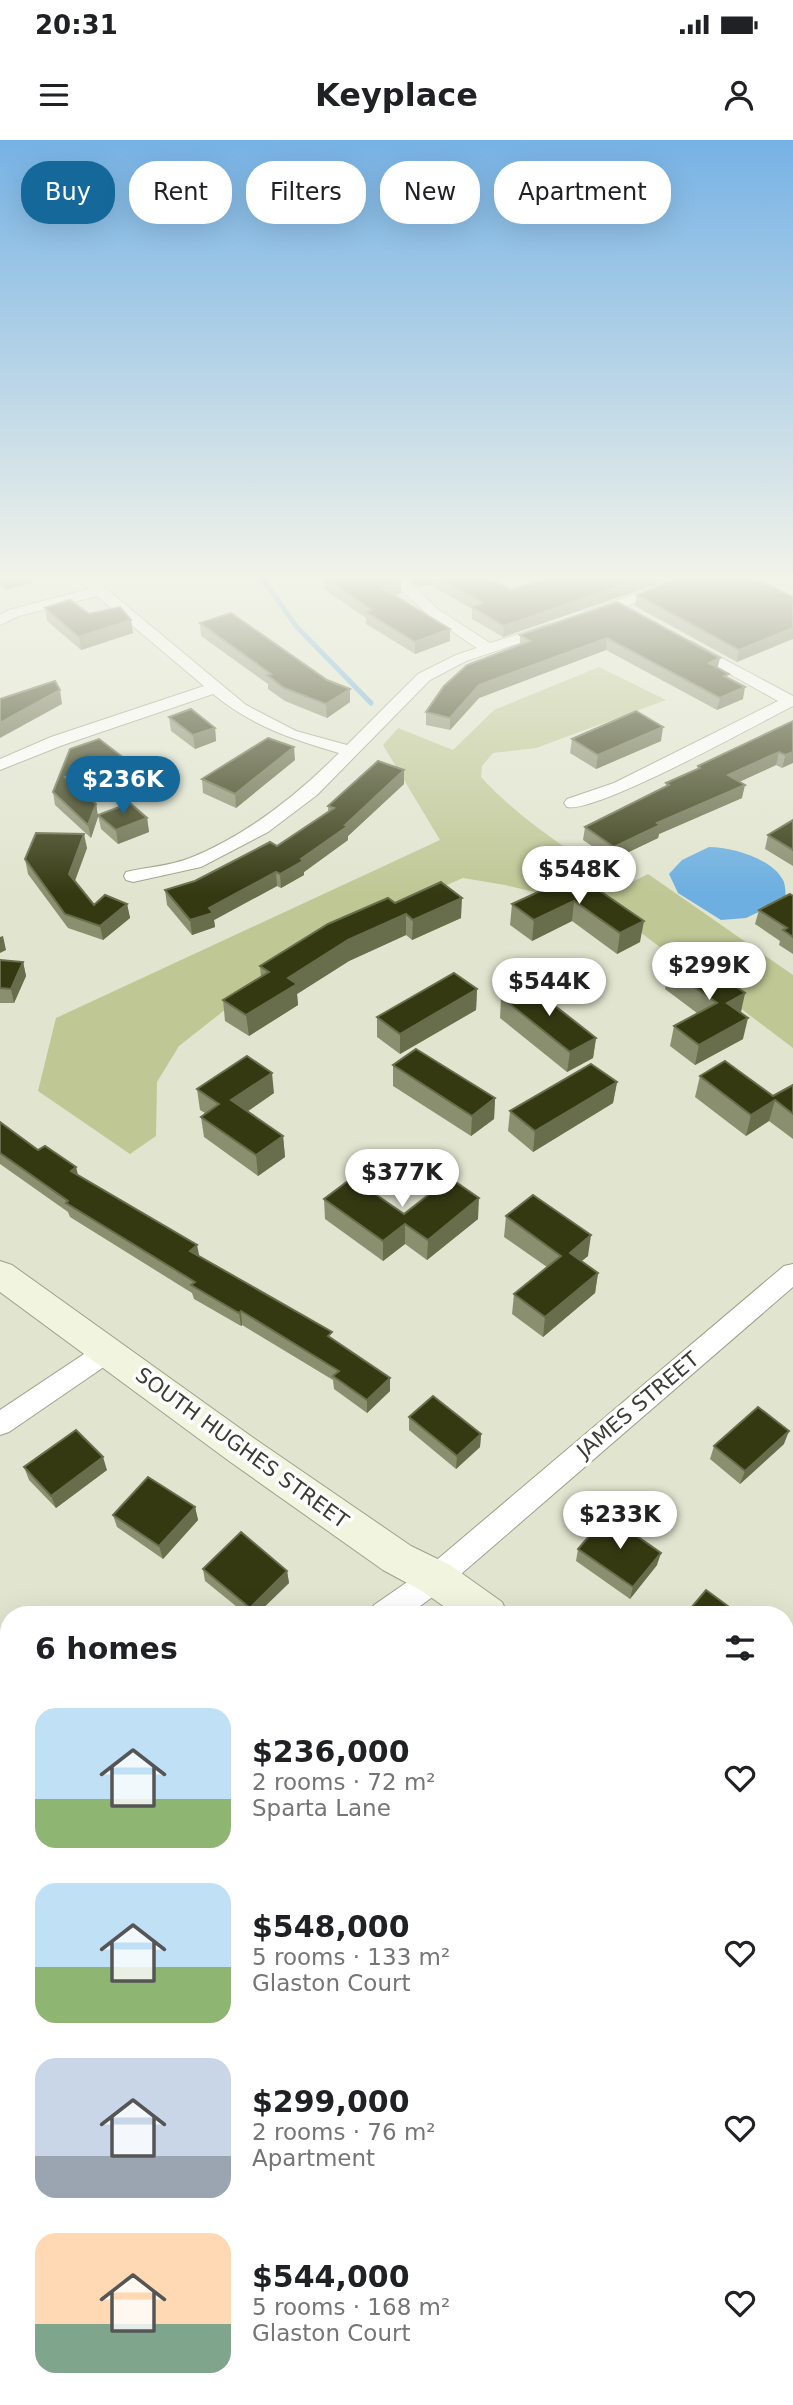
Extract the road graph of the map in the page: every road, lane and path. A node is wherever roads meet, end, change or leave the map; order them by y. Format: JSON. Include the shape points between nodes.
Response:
{"nodes":[{"id":1,"x":208,"y":683,"type":"edge"},
{"id":2,"x":418,"y":683,"type":"edge"},
{"id":3,"x":756,"y":683,"type":"edge"},
{"id":4,"x":214,"y":688,"type":"junction"},
{"id":5,"x":349,"y":751,"type":"junction"},
{"id":6,"x":0,"y":765,"type":"edge"},
{"id":7,"x":573,"y":803,"type":"dead end"},
{"id":8,"x":133,"y":876,"type":"dead end"},
{"id":9,"x":793,"y":1273,"type":"edge"},
{"id":10,"x":0,"y":1274,"type":"edge"},
{"id":11,"x":108,"y":1351,"type":"junction"},
{"id":12,"x":0,"y":1424,"type":"edge"},
{"id":13,"x":436,"y":1577,"type":"junction"},
{"id":14,"x":396,"y":1606,"type":"edge"},
{"id":15,"x":476,"y":1606,"type":"edge"}],
"edges":[{"from":1,"to":4,"type":"street"},
{"from":2,"to":5,"type":"street"},
{"from":3,"to":7,"type":"street","via":[[790,701],[643,777]]},
{"from":4,"to":5,"type":"street","via":[[275,727]]},
{"from":4,"to":6,"type":"street"},
{"from":5,"to":8,"type":"street","via":[[292,807],[237,842],[180,867]]},
{"from":9,"to":13,"type":"street","name":"JAMES STREET"},
{"from":10,"to":11,"type":"street","name":"SOUTH HUGHES STREET"},
{"from":11,"to":12,"type":"street"},
{"from":11,"to":13,"type":"street","name":"SOUTH HUGHES STREET","via":[[397,1558]]},
{"from":13,"to":14,"type":"street","name":"JAMES STREET"},
{"from":13,"to":15,"type":"street","name":"SOUTH HUGHES STREET"}]}
